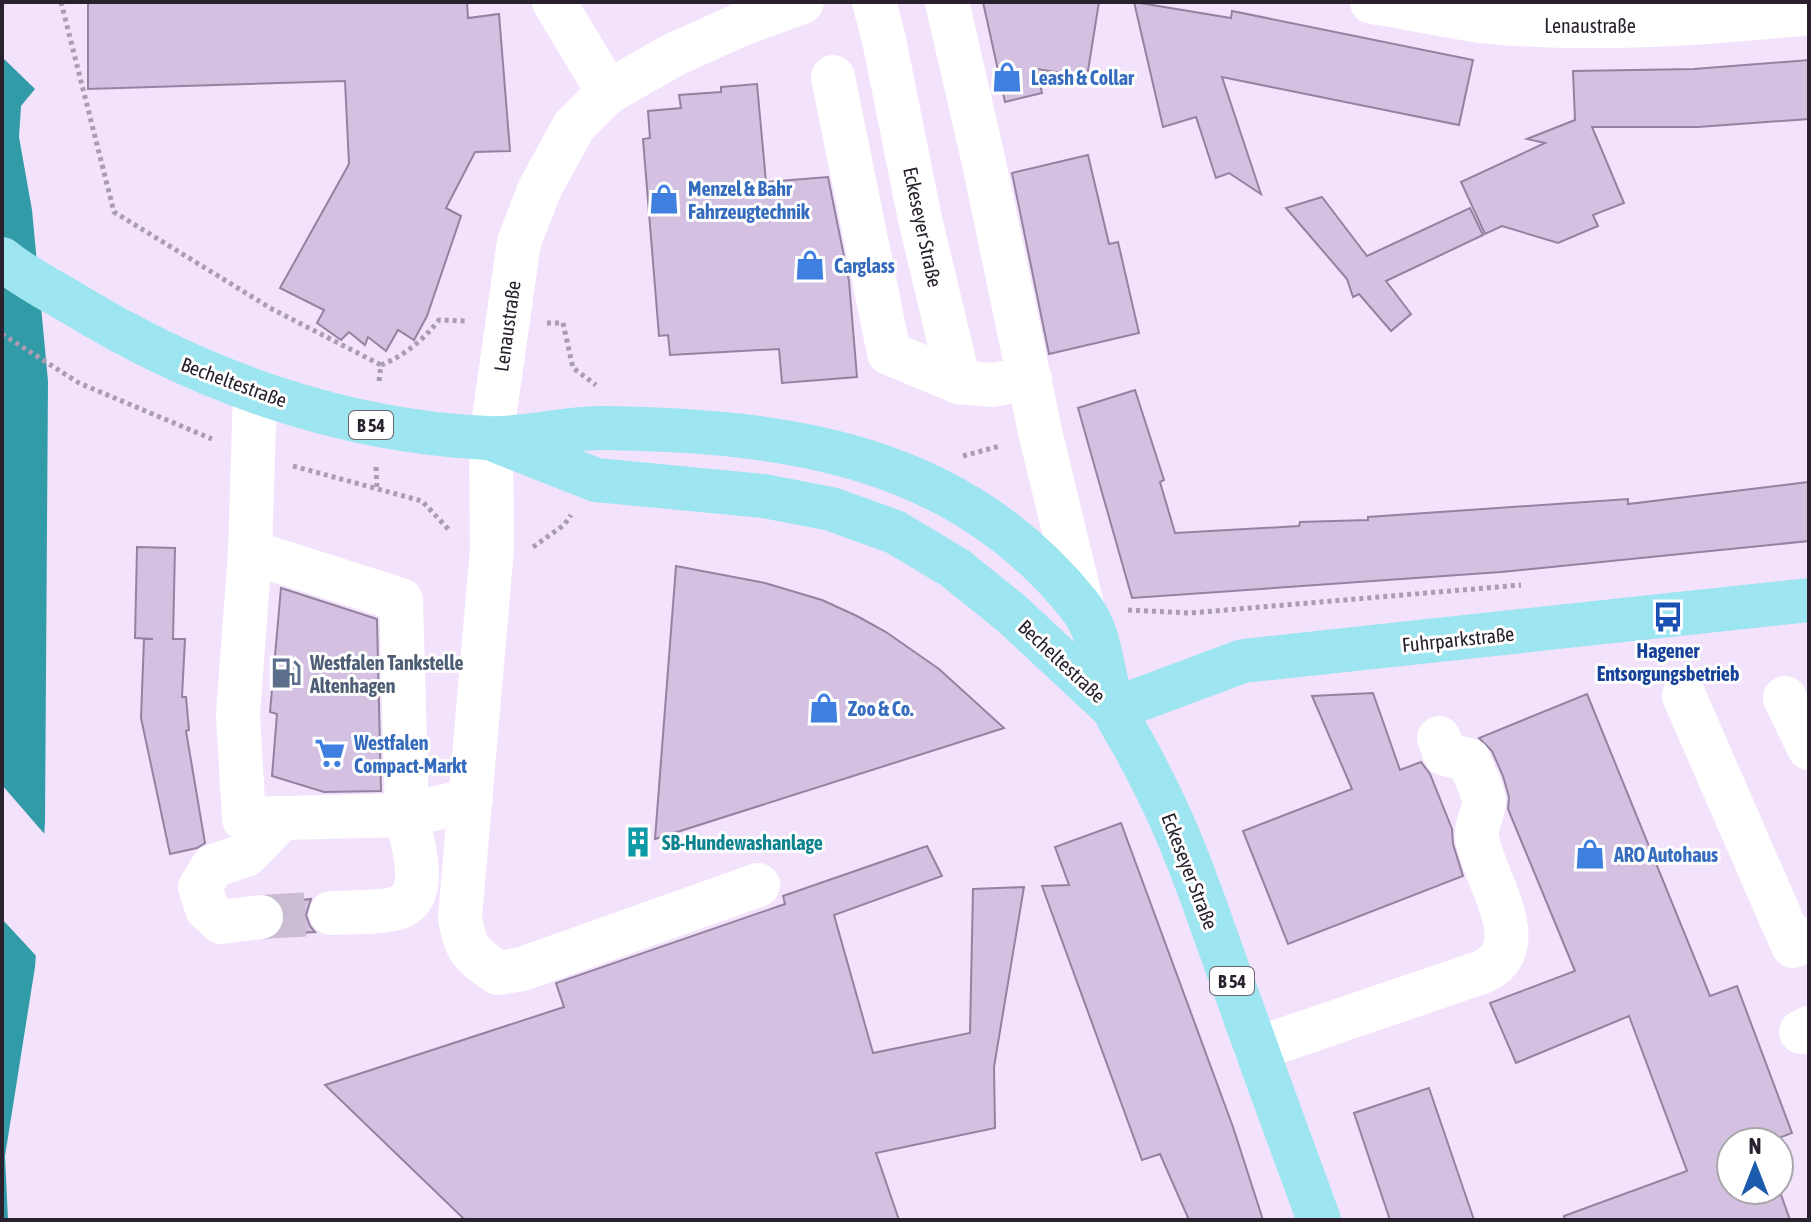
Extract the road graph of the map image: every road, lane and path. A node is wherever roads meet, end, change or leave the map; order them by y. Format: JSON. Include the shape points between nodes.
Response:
{"nodes":[{"id":1,"x":61,"y":2,"type":"edge"},
{"id":2,"x":554,"y":2,"type":"edge"},
{"id":3,"x":802,"y":2,"type":"edge"},
{"id":4,"x":874,"y":2,"type":"edge"},
{"id":5,"x":947,"y":2,"type":"edge"},
{"id":6,"x":1372,"y":2,"type":"edge"},
{"id":7,"x":742,"y":12,"type":"edge"},
{"id":8,"x":1809,"y":13,"type":"edge"},
{"id":9,"x":833,"y":77,"type":"dead end"},
{"id":10,"x":608,"y":92,"type":"junction"},
{"id":11,"x":897,"y":103,"type":"junction"},
{"id":12,"x":843,"y":127,"type":"junction"},
{"id":13,"x":2,"y":259,"type":"edge"},
{"id":14,"x":507,"y":323,"type":"junction"},
{"id":15,"x":2,"y":334,"type":"edge"},
{"id":16,"x":381,"y":365,"type":"junction"},
{"id":17,"x":1030,"y":379,"type":"junction"},
{"id":18,"x":959,"y":382,"type":"junction"},
{"id":19,"x":79,"y":383,"type":"dead end"},
{"id":20,"x":255,"y":393,"type":"junction"},
{"id":21,"x":375,"y":426,"type":"junction"},
{"id":22,"x":491,"y":439,"type":"junction"},
{"id":23,"x":377,"y":490,"type":"dead end"},
{"id":24,"x":250,"y":552,"type":"junction"},
{"id":25,"x":1530,"y":584,"type":"dead end"},
{"id":26,"x":1809,"y":600,"type":"edge"},
{"id":27,"x":1083,"y":609,"type":"junction"},
{"id":28,"x":1684,"y":696,"type":"dead end"},
{"id":29,"x":1785,"y":698,"type":"dead end"},
{"id":30,"x":1114,"y":709,"type":"junction"},
{"id":31,"x":1439,"y":738,"type":"dead end"},
{"id":32,"x":1809,"y":748,"type":"edge"},
{"id":33,"x":471,"y":800,"type":"junction"},
{"id":34,"x":407,"y":815,"type":"junction"},
{"id":35,"x":282,"y":818,"type":"junction"},
{"id":36,"x":758,"y":885,"type":"dead end"},
{"id":37,"x":331,"y":913,"type":"tunnel mouth"},
{"id":38,"x":261,"y":917,"type":"tunnel mouth"},
{"id":39,"x":1809,"y":939,"type":"edge"},
{"id":40,"x":1256,"y":1049,"type":"junction"},
{"id":41,"x":1319,"y":1220,"type":"edge"}],
"edges":[{"from":1,"to":16,"type":"path","via":[[114,212],[272,309]]},
{"from":2,"to":10,"type":"street"},
{"from":3,"to":7,"type":"street","name":"Lenaustraße"},
{"from":4,"to":11,"type":"street","name":"Eckeseyer Straße"},
{"from":5,"to":17,"type":"street"},
{"from":6,"to":8,"type":"street","name":"Lenaustraße","via":[[1514,24],[1715,23]]},
{"from":7,"to":10,"type":"street","name":"Lenaustraße"},
{"from":9,"to":12,"type":"street"},
{"from":10,"to":14,"type":"street","name":"Lenaustraße","via":[[574,126],[540,188],[519,242]]},
{"from":11,"to":12,"type":"street"},
{"from":11,"to":18,"type":"street","name":"Eckeseyer Straße"},
{"from":12,"to":18,"type":"street","via":[[889,353]]},
{"from":13,"to":20,"type":"main road","name":"Becheltestraße","number":"B 54","via":[[102,322],[180,363]]},
{"from":14,"to":16,"type":"path","via":[[439,320],[401,357]]},
{"from":14,"to":22,"type":"street","name":"Lenaustraße"},
{"from":15,"to":19,"type":"path"},
{"from":16,"to":21,"type":"path"},
{"from":17,"to":18,"type":"street","via":[[991,385]]},
{"from":17,"to":27,"type":"street"},
{"from":20,"to":21,"type":"main road","name":"Becheltestraße","number":"B 54"},
{"from":20,"to":24,"type":"street"},
{"from":21,"to":22,"type":"main road","name":"Becheltestraße","number":"B 54"},
{"from":21,"to":23,"type":"path"},
{"from":22,"to":27,"type":"main road","name":"Becheltestraße","number":"B 54","via":[[602,428],[738,436],[835,451],[942,491],[992,522],[1038,560]]},
{"from":22,"to":30,"type":"main road","name":"Becheltestraße","number":"B 54","via":[[596,480],[764,496],[831,509],[895,532],[1011,613]]},
{"from":22,"to":33,"type":"street","name":"Lenaustraße","via":[[492,549]]},
{"from":24,"to":34,"type":"street","via":[[401,600]]},
{"from":24,"to":35,"type":"street","via":[[238,714],[244,819]]},
{"from":25,"to":27,"type":"path","via":[[1190,613]]},
{"from":26,"to":30,"type":"main road","name":"Fuhrparkstraße","via":[[1243,661]]},
{"from":27,"to":30,"type":"main road","name":"Becheltestraße","number":"B 54","via":[[1103,657]]},
{"from":28,"to":39,"type":"street","via":[[1793,946]]},
{"from":29,"to":32,"type":"street"},
{"from":30,"to":40,"type":"main road","name":"Eckeseyer Straße","number":"B 54","via":[[1183,848]]},
{"from":31,"to":40,"type":"street","via":[[1445,754],[1469,760],[1484,800],[1477,836],[1507,937],[1496,966]]},
{"from":33,"to":34,"type":"street"},
{"from":33,"to":36,"type":"street","name":"Lenaustraße","via":[[462,936],[473,956],[498,973]]},
{"from":34,"to":35,"type":"street"},
{"from":34,"to":37,"type":"street","via":[[419,882],[412,897],[401,907]]},
{"from":35,"to":38,"type":"street","via":[[246,855],[213,866],[200,887],[207,909],[221,922]]},
{"from":40,"to":41,"type":"main road","name":"Eckeseyer Straße","number":"B 54"}]}
